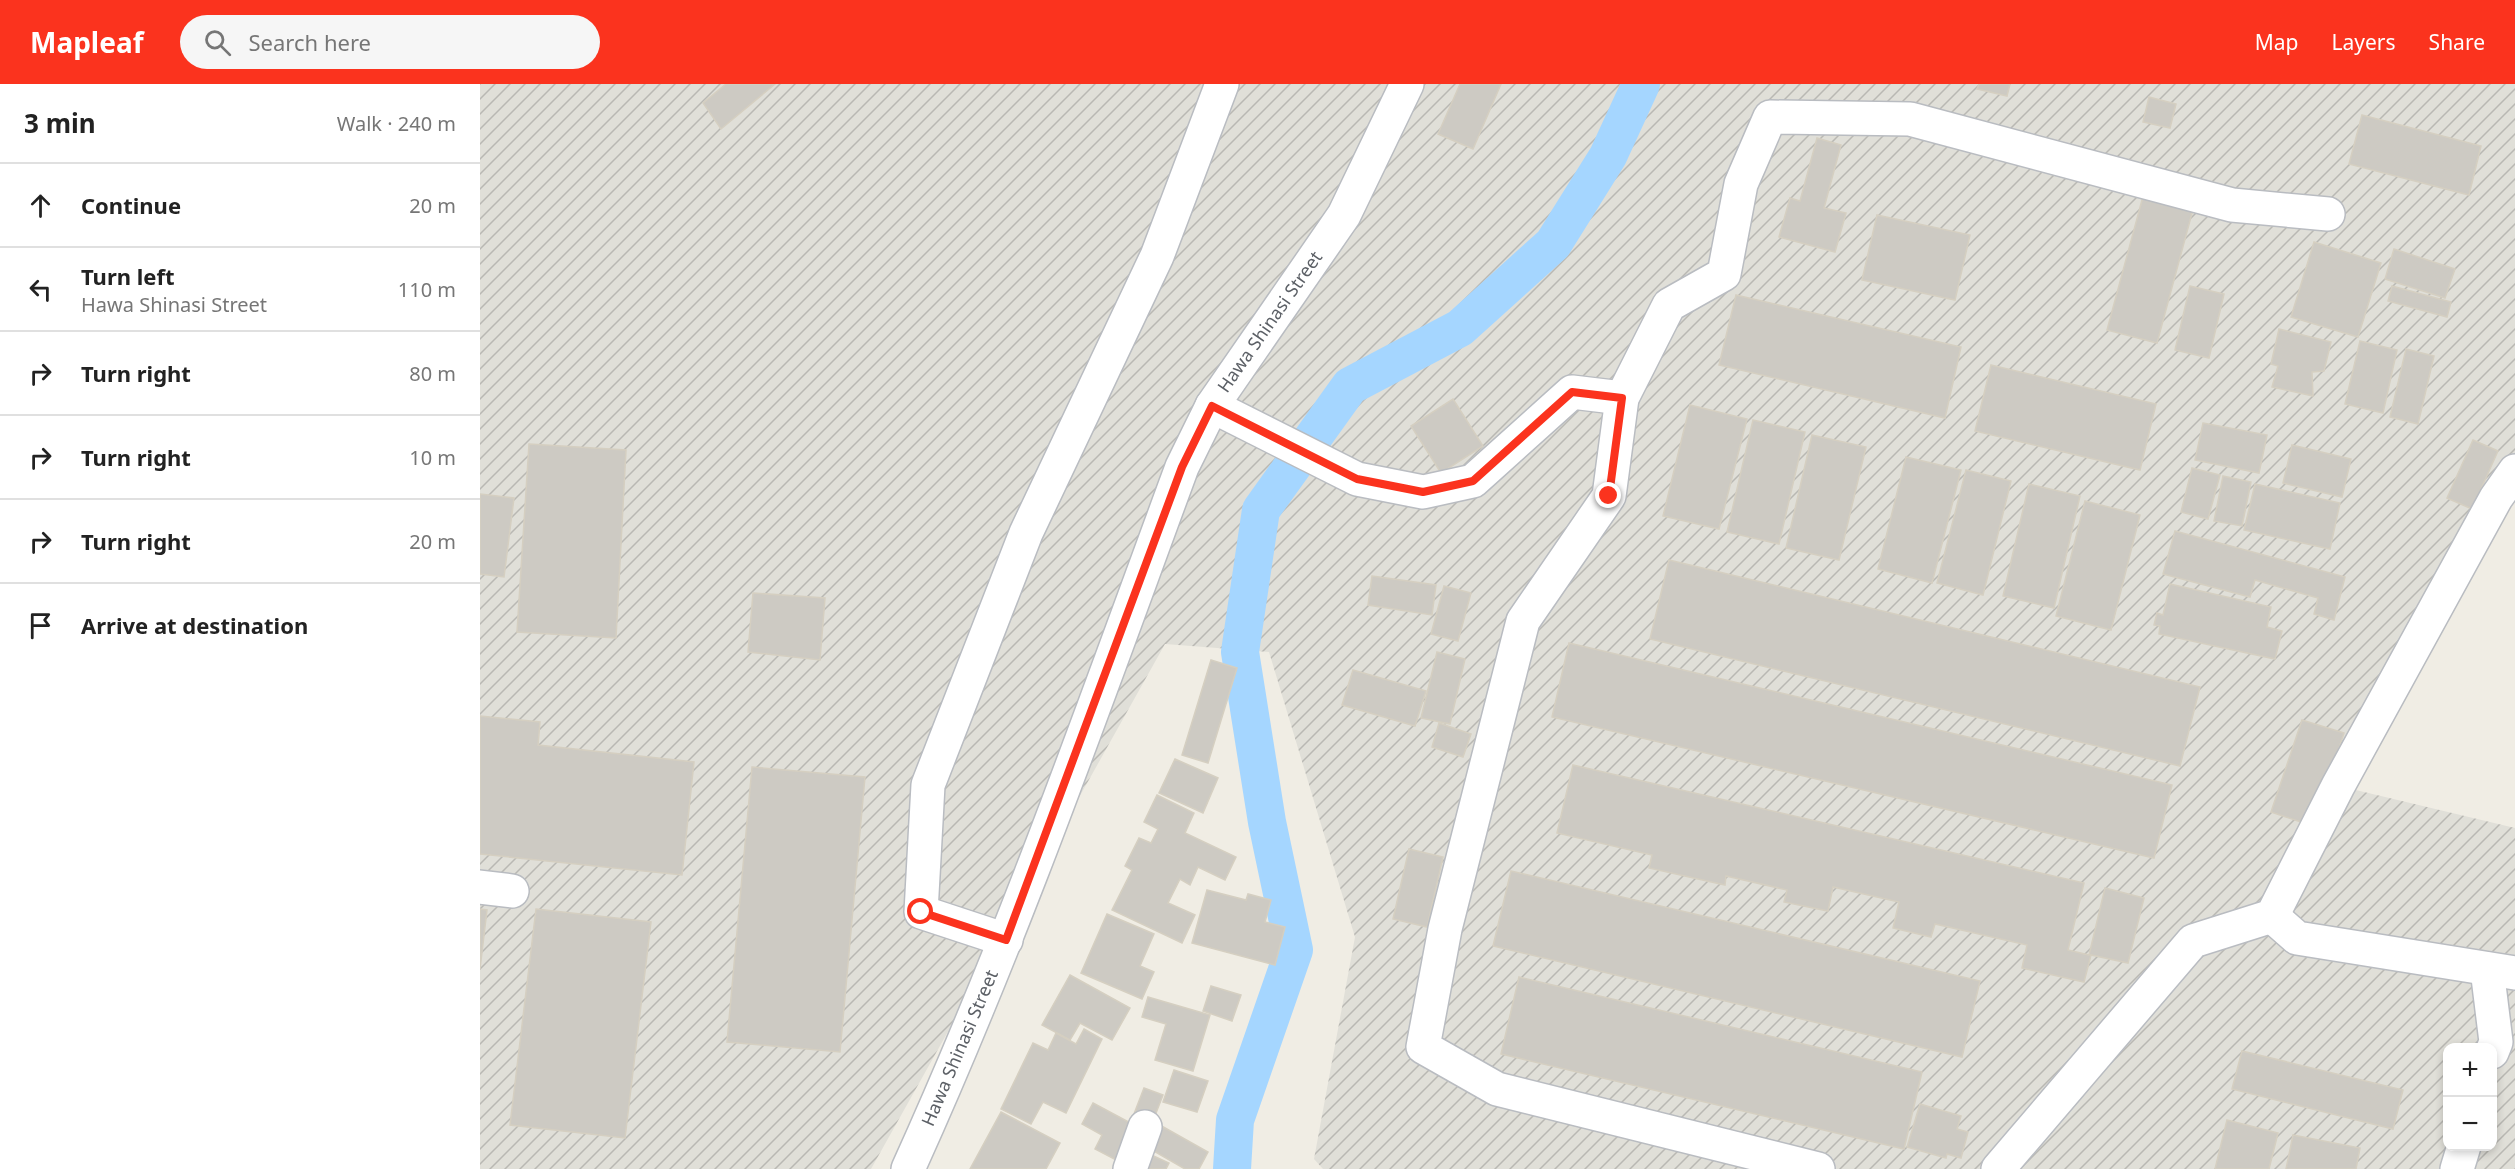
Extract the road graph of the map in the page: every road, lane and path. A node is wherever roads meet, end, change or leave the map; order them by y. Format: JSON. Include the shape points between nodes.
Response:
{"nodes":[{"id":1,"x":1222,"y":84,"type":"edge"},
{"id":2,"x":1407,"y":84,"type":"edge"},
{"id":3,"x":2328,"y":214,"type":"dead end"},
{"id":4,"x":1622,"y":398,"type":"junction"},
{"id":5,"x":1212,"y":406,"type":"junction"},
{"id":6,"x":2515,"y":471,"type":"edge"},
{"id":7,"x":2272,"y":916,"type":"junction"},
{"id":8,"x":1006,"y":940,"type":"junction"},
{"id":9,"x":2501,"y":971,"type":"edge"},
{"id":10,"x":2496,"y":1043,"type":"edge"},
{"id":11,"x":1144,"y":1127,"type":"dead end"},
{"id":12,"x":2462,"y":1151,"type":"edge"},
{"id":13,"x":908,"y":1169,"type":"edge"},
{"id":14,"x":1130,"y":1169,"type":"edge"},
{"id":15,"x":1818,"y":1169,"type":"edge"},
{"id":16,"x":1998,"y":1169,"type":"edge"},
{"id":17,"x":2457,"y":1169,"type":"edge"}],
"edges":[{"from":1,"to":8,"type":"street","via":[[1157,256],[1026,533],[928,785],[921,912]]},
{"from":2,"to":5,"type":"street","name":"Hawa Shinasi Street","via":[[1344,215]]},
{"from":3,"to":4,"type":"street","via":[[2232,205],[1910,119],[1770,117],[1741,184],[1724,274],[1669,305]]},
{"from":4,"to":5,"type":"street","via":[[1572,392],[1473,481],[1423,492],[1357,479]]},
{"from":4,"to":15,"type":"street","via":[[1609,496],[1523,621],[1445,929],[1424,1047],[1497,1089]]},
{"from":5,"to":8,"type":"street","name":"Hawa Shinasi Street","via":[[1182,467]]},
{"from":6,"to":7,"type":"street","via":[[2496,498],[2349,766]]},
{"from":7,"to":9,"type":"street","via":[[2297,938]]},
{"from":7,"to":16,"type":"street","via":[[2193,941]]},
{"from":8,"to":13,"type":"street","name":"Hawa Shinasi Street"},
{"from":9,"to":10,"type":"street"},
{"from":11,"to":14,"type":"street"},
{"from":12,"to":17,"type":"street"}]}
